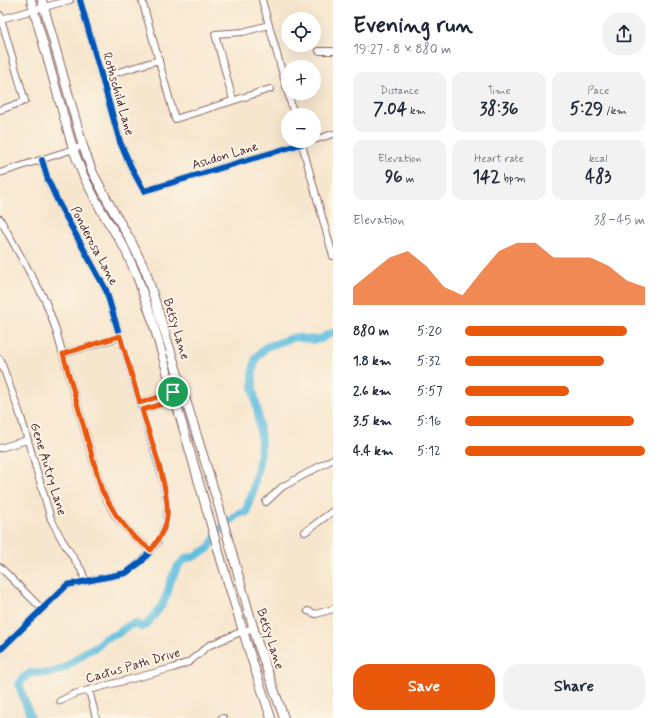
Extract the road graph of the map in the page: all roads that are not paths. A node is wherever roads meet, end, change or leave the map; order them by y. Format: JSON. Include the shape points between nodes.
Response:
{"nodes":[{"id":1,"x":31,"y":0,"type":"edge"},
{"id":2,"x":70,"y":0,"type":"edge"},
{"id":3,"x":80,"y":0,"type":"edge"},
{"id":4,"x":142,"y":0,"type":"edge"},
{"id":5,"x":262,"y":0,"type":"edge"},
{"id":6,"x":43,"y":4,"type":"edge"},
{"id":7,"x":34,"y":10,"type":"junction"},
{"id":8,"x":0,"y":17,"type":"edge"},
{"id":9,"x":269,"y":25,"type":"junction"},
{"id":10,"x":321,"y":51,"type":"edge"},
{"id":11,"x":333,"y":51,"type":"edge"},
{"id":12,"x":160,"y":60,"type":"junction"},
{"id":13,"x":281,"y":68,"type":"edge"},
{"id":14,"x":102,"y":76,"type":"junction"},
{"id":15,"x":270,"y":89,"type":"dead end"},
{"id":16,"x":234,"y":100,"type":"junction"},
{"id":17,"x":0,"y":110,"type":"edge"},
{"id":18,"x":333,"y":134,"type":"edge"},
{"id":19,"x":321,"y":138,"type":"edge"},
{"id":20,"x":83,"y":146,"type":"junction"},
{"id":21,"x":283,"y":148,"type":"edge"},
{"id":22,"x":304,"y":148,"type":"edge"},
{"id":23,"x":73,"y":149,"type":"junction"},
{"id":24,"x":42,"y":160,"type":"junction"},
{"id":25,"x":0,"y":173,"type":"edge"},
{"id":26,"x":144,"y":191,"type":"joint"},
{"id":27,"x":0,"y":219,"type":"edge"},
{"id":28,"x":333,"y":256,"type":"edge"},
{"id":29,"x":120,"y":336,"type":"junction"},
{"id":30,"x":63,"y":354,"type":"junction"},
{"id":31,"x":0,"y":359,"type":"edge"},
{"id":32,"x":183,"y":394,"type":"junction"},
{"id":33,"x":174,"y":396,"type":"junction"},
{"id":34,"x":140,"y":403,"type":"junction"},
{"id":35,"x":142,"y":410,"type":"junction"},
{"id":36,"x":27,"y":440,"type":"junction"},
{"id":37,"x":0,"y":448,"type":"edge"},
{"id":38,"x":333,"y":459,"type":"edge"},
{"id":39,"x":266,"y":502,"type":"dead end"},
{"id":40,"x":333,"y":511,"type":"edge"},
{"id":41,"x":305,"y":532,"type":"dead end"},
{"id":42,"x":151,"y":550,"type":"junction"},
{"id":43,"x":0,"y":567,"type":"edge"},
{"id":44,"x":84,"y":581,"type":"junction"},
{"id":45,"x":42,"y":609,"type":"junction"},
{"id":46,"x":333,"y":609,"type":"edge"},
{"id":47,"x":308,"y":611,"type":"dead end"},
{"id":48,"x":254,"y":628,"type":"junction"},
{"id":49,"x":243,"y":631,"type":"junction"},
{"id":50,"x":0,"y":650,"type":"edge"},
{"id":51,"x":89,"y":690,"type":"junction"},
{"id":52,"x":60,"y":701,"type":"dead end"},
{"id":53,"x":96,"y":718,"type":"edge"},
{"id":54,"x":271,"y":718,"type":"edge"},
{"id":55,"x":284,"y":718,"type":"edge"}],
"edges":[{"from":1,"to":7,"type":"main road","name":"Betsy Lane"},
{"from":2,"to":6,"type":"street"},
{"from":3,"to":14,"type":"street","name":"Rothschild Lane"},
{"from":4,"to":12,"type":"street"},
{"from":5,"to":9,"type":"street"},
{"from":6,"to":7,"type":"street"},
{"from":6,"to":20,"type":"main road","name":"Betsy Lane"},
{"from":7,"to":8,"type":"street"},
{"from":7,"to":23,"type":"main road","name":"Betsy Lane"},
{"from":8,"to":17,"type":"street","via":[[25,102]]},
{"from":9,"to":13,"type":"street"},
{"from":9,"to":16,"type":"street","via":[[243,32],[215,34]]},
{"from":10,"to":11,"type":"street"},
{"from":12,"to":14,"type":"street"},
{"from":12,"to":16,"type":"street","via":[[175,118]]},
{"from":14,"to":26,"type":"street","name":"Rothschild Lane","via":[[120,142]]},
{"from":15,"to":16,"type":"street"},
{"from":18,"to":19,"type":"street","name":"Ashdon Lane"},
{"from":20,"to":23,"type":"street"},
{"from":20,"to":32,"type":"main road","name":"Betsy Lane","via":[[92,171],[146,272]]},
{"from":21,"to":26,"type":"street","name":"Ashdon Lane"},
{"from":22,"to":28,"type":"street"},
{"from":23,"to":24,"type":"street"},
{"from":23,"to":33,"type":"main road","name":"Betsy Lane","via":[[83,175],[102,212],[124,246],[138,276]]},
{"from":24,"to":25,"type":"street"},
{"from":24,"to":29,"type":"street","name":"Ponderosa Lane","via":[[59,204],[106,290]]},
{"from":27,"to":30,"type":"street","via":[[45,300]]},
{"from":29,"to":30,"type":"street"},
{"from":29,"to":34,"type":"street","name":"Ponderosa Lane"},
{"from":30,"to":42,"type":"street","via":[[102,491],[116,515],[134,537]]},
{"from":31,"to":36,"type":"street","name":"Gene Autry Lane"},
{"from":32,"to":33,"type":"street"},
{"from":32,"to":48,"type":"main road","name":"Betsy Lane"},
{"from":33,"to":34,"type":"street"},
{"from":33,"to":35,"type":"street"},
{"from":33,"to":49,"type":"main road","name":"Betsy Lane"},
{"from":34,"to":35,"type":"street","name":"Ponderosa Lane"},
{"from":35,"to":42,"type":"street","name":"Ponderosa Lane","via":[[164,482],[167,505],[166,522],[158,542]]},
{"from":36,"to":37,"type":"street"},
{"from":36,"to":44,"type":"street","name":"Gene Autry Lane","via":[[51,519],[82,571]]},
{"from":38,"to":39,"type":"street","via":[[282,487]]},
{"from":40,"to":41,"type":"street"},
{"from":42,"to":44,"type":"street","name":"Ponderosa Lane","via":[[126,573]]},
{"from":43,"to":45,"type":"street"},
{"from":44,"to":45,"type":"street","name":"Ponderosa Lane","via":[[67,585]]},
{"from":45,"to":50,"type":"street","name":"Ponderosa Lane"},
{"from":46,"to":47,"type":"street","via":[[316,614]]},
{"from":48,"to":49,"type":"street","name":"Cactus Path Drive"},
{"from":48,"to":55,"type":"main road","name":"Betsy Lane"},
{"from":49,"to":51,"type":"street","name":"Cactus Path Drive","via":[[208,646],[189,662]]},
{"from":49,"to":54,"type":"main road","name":"Betsy Lane"},
{"from":51,"to":52,"type":"street","name":"Cactus Path Drive"},
{"from":51,"to":53,"type":"street"}]}
